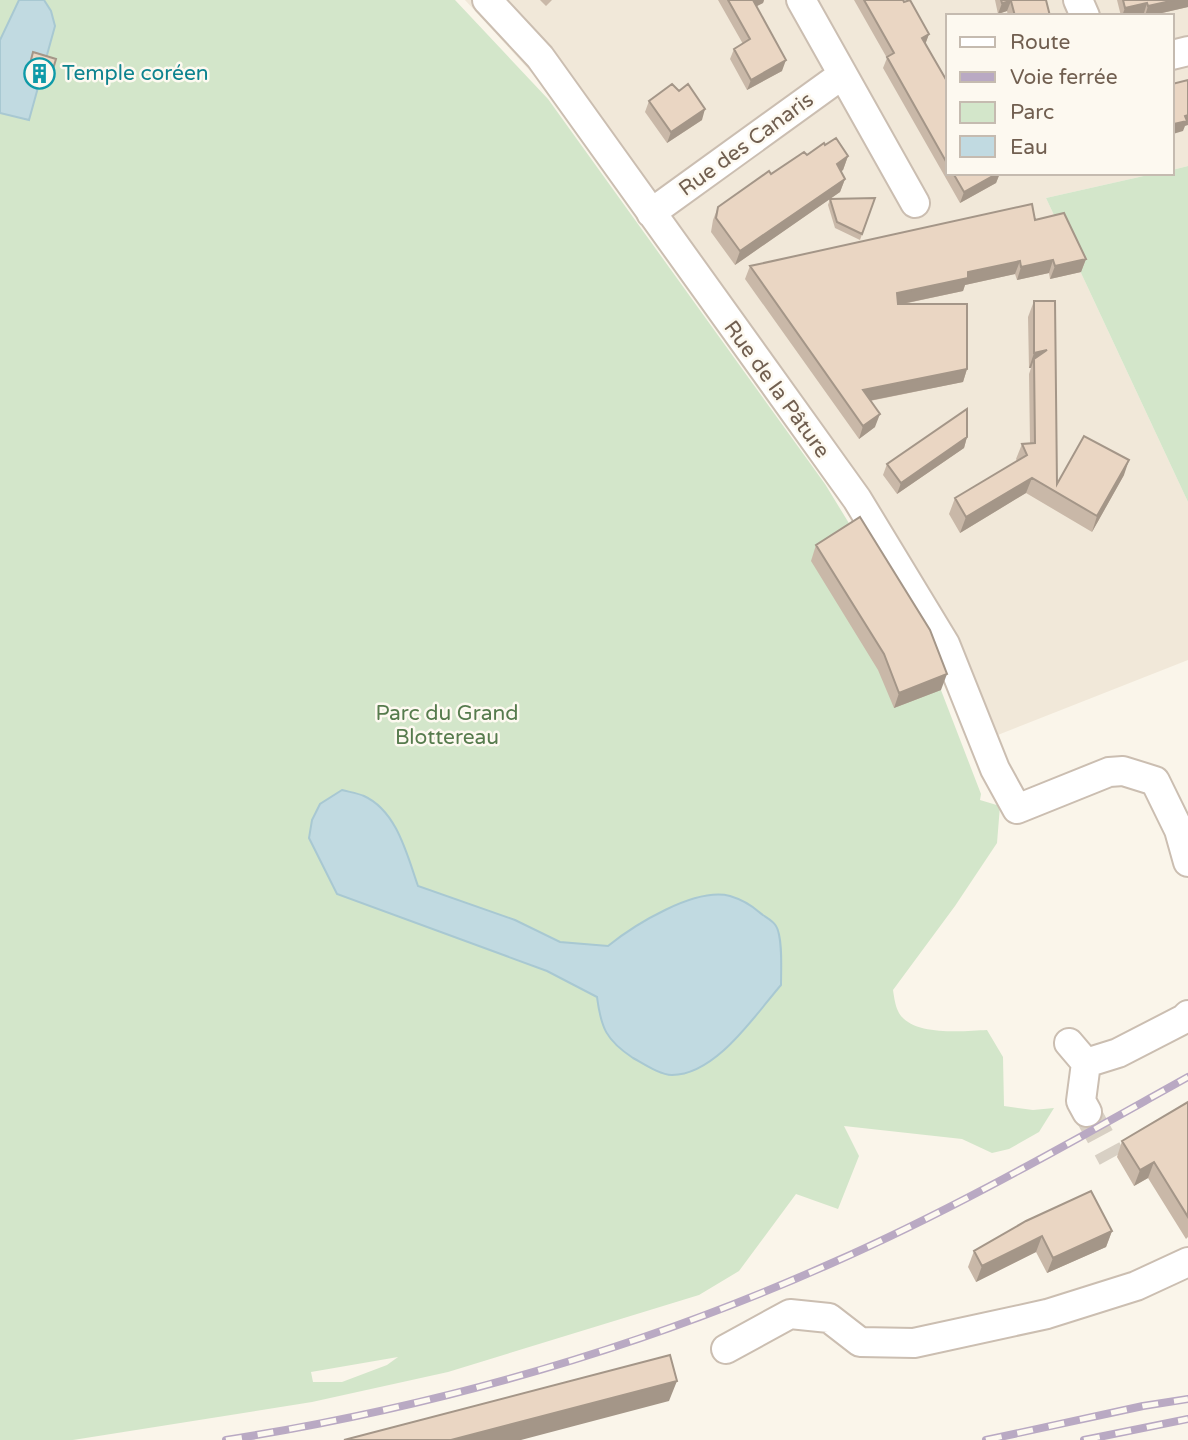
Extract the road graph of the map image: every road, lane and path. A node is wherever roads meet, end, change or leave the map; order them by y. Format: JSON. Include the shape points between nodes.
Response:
{"nodes":[{"id":1,"x":487,"y":0,"type":"edge"},
{"id":2,"x":801,"y":0,"type":"edge"},
{"id":3,"x":842,"y":75,"type":"junction"},
{"id":4,"x":915,"y":203,"type":"dead end"},
{"id":5,"x":651,"y":213,"type":"junction"},
{"id":6,"x":1188,"y":862,"type":"edge"},
{"id":7,"x":1188,"y":1015,"type":"edge"},
{"id":8,"x":1087,"y":1112,"type":"tunnel mouth"},
{"id":9,"x":1188,"y":1262,"type":"edge"},
{"id":10,"x":726,"y":1349,"type":"dead end"}],
"edges":[{"from":1,"to":5,"type":"street","name":"Rue de la Pâture","via":[[540,57]]},
{"from":2,"to":3,"type":"street"},
{"from":3,"to":4,"type":"street"},
{"from":3,"to":5,"type":"street","name":"Rue des Canaris"},
{"from":5,"to":6,"type":"street","name":"Rue de la Pâture","via":[[870,521],[945,644],[995,769],[1017,809],[1108,772],[1122,771],[1155,781],[1179,830]]},
{"from":7,"to":8,"type":"street","via":[[1118,1053],[1077,1053],[1081,1101]]},
{"from":9,"to":10,"type":"street","via":[[1136,1286],[1047,1314],[914,1343],[860,1342],[829,1318],[790,1314]]}]}
